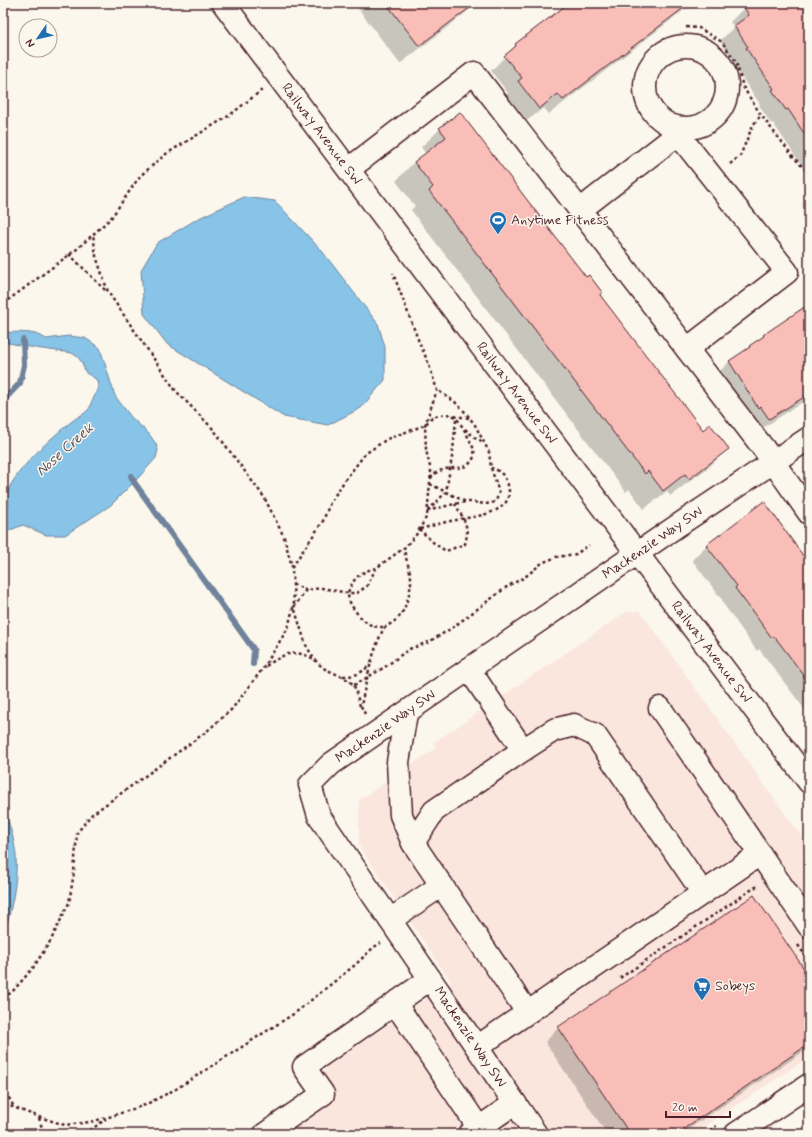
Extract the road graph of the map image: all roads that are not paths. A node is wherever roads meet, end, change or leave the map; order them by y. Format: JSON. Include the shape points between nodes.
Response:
{"nodes":[{"id":1,"x":223,"y":3,"type":"edge"},
{"id":2,"x":349,"y":169,"type":"junction"},
{"id":3,"x":580,"y":210,"type":"junction"},
{"id":4,"x":687,"y":349,"type":"junction"},
{"id":5,"x":809,"y":438,"type":"edge"},
{"id":6,"x":773,"y":461,"type":"junction"},
{"id":7,"x":809,"y":513,"type":"edge"},
{"id":8,"x":638,"y":553,"type":"junction"},
{"id":9,"x":469,"y":670,"type":"junction"},
{"id":10,"x":660,"y":708,"type":"dead end"},
{"id":11,"x":406,"y":713,"type":"junction"},
{"id":12,"x":523,"y":750,"type":"junction"},
{"id":13,"x":809,"y":782,"type":"edge"},
{"id":14,"x":413,"y":843,"type":"junction"},
{"id":15,"x":760,"y":854,"type":"junction"},
{"id":16,"x":442,"y":885,"type":"junction"},
{"id":17,"x":703,"y":893,"type":"junction"},
{"id":18,"x":394,"y":926,"type":"junction"},
{"id":19,"x":803,"y":934,"type":"edge"},
{"id":20,"x":430,"y":979,"type":"junction"},
{"id":21,"x":395,"y":1004,"type":"junction"},
{"id":22,"x":528,"y":1012,"type":"junction"},
{"id":23,"x":477,"y":1047,"type":"junction"},
{"id":24,"x":809,"y":1085,"type":"edge"},
{"id":25,"x":515,"y":1103,"type":"junction"},
{"id":26,"x":474,"y":1131,"type":"edge"},
{"id":27,"x":265,"y":1134,"type":"edge"},
{"id":28,"x":536,"y":1134,"type":"edge"},
{"id":29,"x":736,"y":1134,"type":"edge"}],
"edges":[{"from":1,"to":2,"type":"street","name":"Railway Avenue SW"},
{"from":2,"to":3,"type":"street","via":[[474,73]]},
{"from":2,"to":8,"type":"street","name":"Railway Avenue SW"},
{"from":3,"to":4,"type":"street"},
{"from":3,"to":4,"type":"street","via":[[677,130],[787,272]]},
{"from":4,"to":6,"type":"street"},
{"from":5,"to":6,"type":"street","name":"Mackenzie Way SW"},
{"from":6,"to":7,"type":"street"},
{"from":6,"to":8,"type":"street","name":"Mackenzie Way SW"},
{"from":8,"to":9,"type":"street","name":"Mackenzie Way SW"},
{"from":8,"to":13,"type":"street","name":"Railway Avenue SW"},
{"from":9,"to":11,"type":"street","name":"Mackenzie Way SW"},
{"from":9,"to":12,"type":"street"},
{"from":10,"to":15,"type":"street"},
{"from":11,"to":14,"type":"street","via":[[398,762],[402,815]]},
{"from":11,"to":18,"type":"street","name":"Mackenzie Way SW","via":[[331,764],[310,785],[319,816]]},
{"from":12,"to":14,"type":"street","via":[[434,811]]},
{"from":12,"to":17,"type":"street","via":[[554,730],[574,725],[595,735]]},
{"from":14,"to":16,"type":"street"},
{"from":15,"to":17,"type":"street"},
{"from":15,"to":19,"type":"street"},
{"from":16,"to":18,"type":"street"},
{"from":16,"to":22,"type":"street"},
{"from":17,"to":22,"type":"street"},
{"from":18,"to":20,"type":"street","name":"Mackenzie Way SW"},
{"from":20,"to":21,"type":"street"},
{"from":20,"to":23,"type":"street","name":"Mackenzie Way SW"},
{"from":21,"to":26,"type":"street"},
{"from":21,"to":27,"type":"street","via":[[304,1067],[323,1094]]},
{"from":22,"to":23,"type":"street"},
{"from":23,"to":25,"type":"street","name":"Mackenzie Way SW"},
{"from":24,"to":29,"type":"street"},
{"from":25,"to":26,"type":"street"},
{"from":25,"to":28,"type":"street","name":"Mackenzie Way SW"}]}
